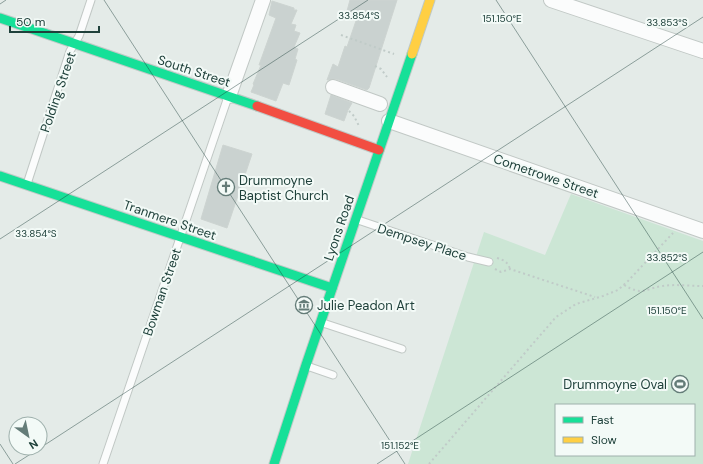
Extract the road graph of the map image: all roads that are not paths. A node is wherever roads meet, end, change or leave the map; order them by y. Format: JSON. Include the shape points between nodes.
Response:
{"nodes":[{"id":1,"x":91,"y":0,"type":"edge"},
{"id":2,"x":263,"y":0,"type":"edge"},
{"id":3,"x":430,"y":0,"type":"edge"},
{"id":4,"x":551,"y":0,"type":"edge"},
{"id":5,"x":0,"y":18,"type":"edge"},
{"id":6,"x":74,"y":44,"type":"junction"},
{"id":7,"x":703,"y":51,"type":"edge"},
{"id":8,"x":333,"y":87,"type":"dead end"},
{"id":9,"x":229,"y":97,"type":"junction"},
{"id":10,"x":380,"y":104,"type":"dead end"},
{"id":11,"x":389,"y":121,"type":"junction"},
{"id":12,"x":379,"y":150,"type":"junction"},
{"id":13,"x":0,"y":176,"type":"edge"},
{"id":14,"x":27,"y":184,"type":"junction"},
{"id":15,"x":356,"y":220,"type":"junction"},
{"id":16,"x":703,"y":231,"type":"edge"},
{"id":17,"x":180,"y":238,"type":"junction"},
{"id":18,"x":489,"y":262,"type":"road end"},
{"id":19,"x":332,"y":288,"type":"junction"},
{"id":20,"x":321,"y":322,"type":"junction"},
{"id":21,"x":402,"y":349,"type":"dead end"},
{"id":22,"x":306,"y":365,"type":"junction"},
{"id":23,"x":334,"y":375,"type":"dead end"},
{"id":24,"x":275,"y":462,"type":"edge"},
{"id":25,"x":103,"y":464,"type":"edge"},
{"id":26,"x":286,"y":464,"type":"edge"}],
"edges":[{"from":1,"to":6,"type":"lane","name":"Polding Street"},
{"from":2,"to":9,"type":"street","name":"Bowman Street"},
{"from":3,"to":11,"type":"street","name":"Lyons Road"},
{"from":4,"to":7,"type":"street"},
{"from":5,"to":6,"type":"street","name":"South Street"},
{"from":6,"to":9,"type":"street","name":"South Street"},
{"from":6,"to":14,"type":"lane","name":"Polding Street"},
{"from":8,"to":10,"type":"street"},
{"from":9,"to":12,"type":"street","name":"South Street"},
{"from":9,"to":17,"type":"lane","name":"Bowman Street"},
{"from":11,"to":12,"type":"street","name":"Lyons Road"},
{"from":11,"to":16,"type":"street","name":"Cometrowe Street"},
{"from":12,"to":15,"type":"street","name":"Lyons Road"},
{"from":13,"to":14,"type":"street","name":"Tranmere Street"},
{"from":14,"to":17,"type":"street","name":"Tranmere Street"},
{"from":15,"to":18,"type":"lane","name":"Dempsey Place"},
{"from":15,"to":19,"type":"street","name":"Lyons Road"},
{"from":17,"to":19,"type":"street","name":"Tranmere Street"},
{"from":17,"to":25,"type":"lane","name":"Bowman Street"},
{"from":19,"to":20,"type":"street","name":"Lyons Road"},
{"from":20,"to":21,"type":"lane"},
{"from":20,"to":22,"type":"street","name":"Lyons Road"},
{"from":22,"to":23,"type":"lane"},
{"from":22,"to":24,"type":"street","name":"Lyons Road"},
{"from":24,"to":26,"type":"street"}]}
